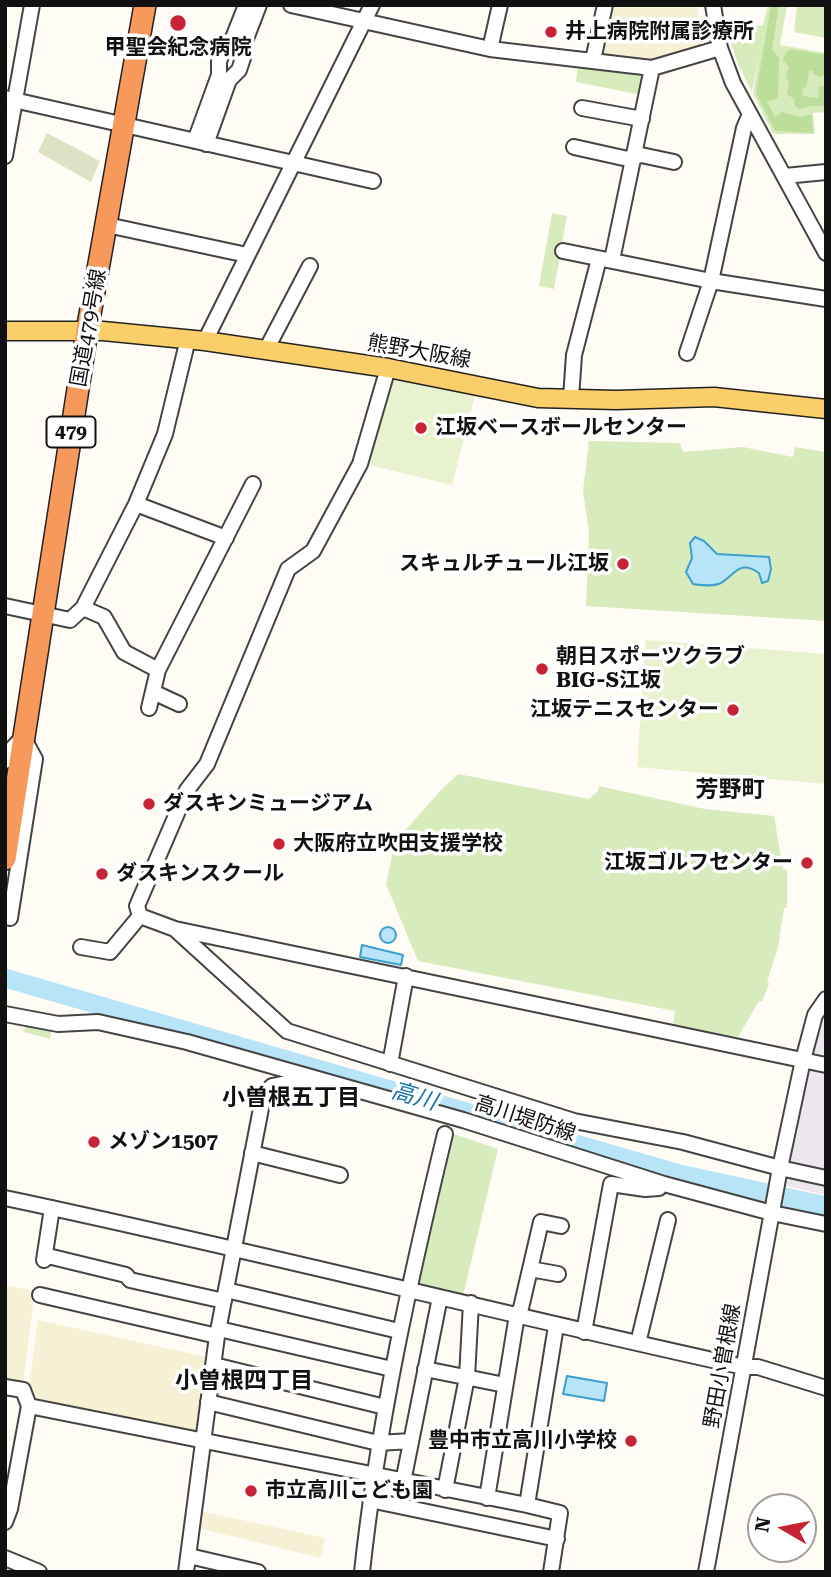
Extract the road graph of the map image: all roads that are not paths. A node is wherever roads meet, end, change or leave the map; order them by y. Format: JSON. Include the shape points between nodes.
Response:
{"nodes":[{"id":1,"x":32,"y":5,"type":"edge"},
{"id":2,"x":145,"y":5,"type":"edge"},
{"id":3,"x":246,"y":5,"type":"edge"},
{"id":4,"x":259,"y":5,"type":"edge"},
{"id":5,"x":290,"y":5,"type":"edge"},
{"id":6,"x":372,"y":5,"type":"edge"},
{"id":7,"x":500,"y":5,"type":"edge"},
{"id":8,"x":605,"y":5,"type":"edge"},
{"id":9,"x":713,"y":5,"type":"edge"},
{"id":10,"x":310,"y":7,"type":"edge"},
{"id":11,"x":363,"y":22,"type":"junction"},
{"id":12,"x":720,"y":48,"type":"junction"},
{"id":13,"x":490,"y":49,"type":"junction"},
{"id":14,"x":593,"y":60,"type":"junction"},
{"id":15,"x":652,"y":68,"type":"junction"},
{"id":16,"x":10,"y":100,"type":"edge"},
{"id":17,"x":582,"y":108,"type":"dead end"},
{"id":18,"x":750,"y":114,"type":"junction"},
{"id":19,"x":642,"y":119,"type":"junction"},
{"id":20,"x":124,"y":126,"type":"junction"},
{"id":21,"x":201,"y":142,"type":"junction"},
{"id":22,"x":574,"y":147,"type":"dead end"},
{"id":23,"x":5,"y":156,"type":"edge"},
{"id":24,"x":635,"y":157,"type":"junction"},
{"id":25,"x":674,"y":162,"type":"dead end"},
{"id":26,"x":294,"y":164,"type":"junction"},
{"id":27,"x":826,"y":172,"type":"edge"},
{"id":28,"x":785,"y":176,"type":"junction"},
{"id":29,"x":373,"y":181,"type":"dead end"},
{"id":30,"x":107,"y":225,"type":"junction"},
{"id":31,"x":563,"y":251,"type":"dead end"},
{"id":32,"x":826,"y":253,"type":"edge"},
{"id":33,"x":247,"y":255,"type":"junction"},
{"id":34,"x":606,"y":260,"type":"junction"},
{"id":35,"x":310,"y":266,"type":"dead end"},
{"id":36,"x":710,"y":281,"type":"junction"},
{"id":37,"x":826,"y":299,"type":"edge"},
{"id":38,"x":5,"y":331,"type":"edge"},
{"id":39,"x":88,"y":331,"type":"junction"},
{"id":40,"x":197,"y":340,"type":"junction"},
{"id":41,"x":266,"y":350,"type":"junction"},
{"id":42,"x":687,"y":353,"type":"dead end"},
{"id":43,"x":388,"y":368,"type":"junction"},
{"id":44,"x":571,"y":398,"type":"junction"},
{"id":45,"x":826,"y":409,"type":"edge"},
{"id":46,"x":253,"y":484,"type":"dead end"},
{"id":47,"x":136,"y":504,"type":"junction"},
{"id":48,"x":226,"y":538,"type":"junction"},
{"id":49,"x":5,"y":606,"type":"edge"},
{"id":50,"x":83,"y":608,"type":"junction"},
{"id":51,"x":43,"y":615,"type":"junction"},
{"id":52,"x":158,"y":670,"type":"junction"},
{"id":53,"x":153,"y":692,"type":"junction"},
{"id":54,"x":179,"y":704,"type":"dead end"},
{"id":55,"x":149,"y":708,"type":"dead end"},
{"id":56,"x":23,"y":737,"type":"junction"},
{"id":57,"x":5,"y":761,"type":"edge"},
{"id":58,"x":5,"y":859,"type":"edge"},
{"id":59,"x":140,"y":916,"type":"junction"},
{"id":60,"x":5,"y":917,"type":"edge"},
{"id":61,"x":175,"y":929,"type":"junction"},
{"id":62,"x":81,"y":947,"type":"dead end"},
{"id":63,"x":406,"y":976,"type":"junction"},
{"id":64,"x":826,"y":999,"type":"edge"},
{"id":65,"x":5,"y":1014,"type":"edge"},
{"id":66,"x":803,"y":1060,"type":"junction"},
{"id":67,"x":390,"y":1064,"type":"junction"},
{"id":68,"x":826,"y":1065,"type":"edge"},
{"id":69,"x":311,"y":1078,"type":"junction"},
{"id":70,"x":445,"y":1134,"type":"dead end"},
{"id":71,"x":252,"y":1153,"type":"junction"},
{"id":72,"x":780,"y":1168,"type":"junction"},
{"id":73,"x":340,"y":1175,"type":"dead end"},
{"id":74,"x":826,"y":1178,"type":"edge"},
{"id":75,"x":664,"y":1185,"type":"junction"},
{"id":76,"x":5,"y":1198,"type":"edge"},
{"id":77,"x":52,"y":1208,"type":"junction"},
{"id":78,"x":772,"y":1213,"type":"junction"},
{"id":79,"x":668,"y":1220,"type":"dead end"},
{"id":80,"x":826,"y":1224,"type":"edge"},
{"id":81,"x":561,"y":1226,"type":"dead end"},
{"id":82,"x":234,"y":1250,"type":"junction"},
{"id":83,"x":530,"y":1269,"type":"junction"},
{"id":84,"x":558,"y":1274,"type":"dead end"},
{"id":85,"x":408,"y":1290,"type":"junction"},
{"id":86,"x":40,"y":1295,"type":"dead end"},
{"id":87,"x":225,"y":1295,"type":"junction"},
{"id":88,"x":440,"y":1297,"type":"junction"},
{"id":89,"x":471,"y":1303,"type":"junction"},
{"id":90,"x":517,"y":1315,"type":"junction"},
{"id":91,"x":556,"y":1326,"type":"junction"},
{"id":92,"x":399,"y":1331,"type":"junction"},
{"id":93,"x":584,"y":1332,"type":"junction"},
{"id":94,"x":218,"y":1333,"type":"junction"},
{"id":95,"x":638,"y":1343,"type":"junction"},
{"id":96,"x":214,"y":1365,"type":"junction"},
{"id":97,"x":744,"y":1367,"type":"junction"},
{"id":98,"x":392,"y":1369,"type":"junction"},
{"id":99,"x":425,"y":1369,"type":"junction"},
{"id":100,"x":467,"y":1377,"type":"junction"},
{"id":101,"x":505,"y":1385,"type":"junction"},
{"id":102,"x":5,"y":1387,"type":"edge"},
{"id":103,"x":826,"y":1388,"type":"edge"},
{"id":104,"x":208,"y":1402,"type":"junction"},
{"id":105,"x":29,"y":1406,"type":"junction"},
{"id":106,"x":385,"y":1407,"type":"junction"},
{"id":107,"x":205,"y":1441,"type":"junction"},
{"id":108,"x":411,"y":1441,"type":"junction"},
{"id":109,"x":378,"y":1443,"type":"junction"},
{"id":110,"x":374,"y":1476,"type":"junction"},
{"id":111,"x":403,"y":1482,"type":"junction"},
{"id":112,"x":445,"y":1490,"type":"junction"},
{"id":113,"x":487,"y":1498,"type":"junction"},
{"id":114,"x":370,"y":1500,"type":"junction"},
{"id":115,"x":527,"y":1505,"type":"junction"},
{"id":116,"x":5,"y":1522,"type":"edge"},
{"id":117,"x":557,"y":1538,"type":"junction"},
{"id":118,"x":188,"y":1556,"type":"junction"},
{"id":119,"x":5,"y":1558,"type":"edge"},
{"id":120,"x":39,"y":1572,"type":"edge"},
{"id":121,"x":186,"y":1572,"type":"edge"},
{"id":122,"x":258,"y":1572,"type":"edge"},
{"id":123,"x":362,"y":1572,"type":"edge"},
{"id":124,"x":551,"y":1572,"type":"edge"},
{"id":125,"x":706,"y":1572,"type":"edge"}],
"edges":[{"from":1,"to":16,"type":"street"},
{"from":2,"to":20,"type":"highway","name":"国道479号線","number":"479"},
{"from":3,"to":21,"type":"street","via":[[233,38],[224,46]]},
{"from":4,"to":21,"type":"street","via":[[239,70],[229,80]]},
{"from":5,"to":10,"type":"street"},
{"from":6,"to":11,"type":"street"},
{"from":7,"to":13,"type":"street"},
{"from":8,"to":14,"type":"street"},
{"from":9,"to":12,"type":"street"},
{"from":10,"to":11,"type":"street"},
{"from":11,"to":13,"type":"street"},
{"from":11,"to":26,"type":"street"},
{"from":12,"to":15,"type":"street"},
{"from":12,"to":18,"type":"street"},
{"from":13,"to":14,"type":"street"},
{"from":14,"to":15,"type":"street"},
{"from":15,"to":19,"type":"street"},
{"from":16,"to":20,"type":"street"},
{"from":16,"to":23,"type":"street"},
{"from":17,"to":19,"type":"street"},
{"from":18,"to":28,"type":"street"},
{"from":18,"to":36,"type":"street"},
{"from":19,"to":24,"type":"street"},
{"from":20,"to":21,"type":"street"},
{"from":20,"to":30,"type":"highway","name":"国道479号線","number":"479"},
{"from":21,"to":26,"type":"street"},
{"from":22,"to":24,"type":"street"},
{"from":24,"to":25,"type":"street"},
{"from":24,"to":34,"type":"street"},
{"from":26,"to":29,"type":"street"},
{"from":26,"to":33,"type":"street"},
{"from":27,"to":28,"type":"street"},
{"from":28,"to":32,"type":"street"},
{"from":30,"to":33,"type":"street"},
{"from":30,"to":39,"type":"highway","name":"国道479号線","number":"479"},
{"from":31,"to":34,"type":"street"},
{"from":33,"to":40,"type":"street"},
{"from":34,"to":36,"type":"street"},
{"from":34,"to":44,"type":"street","via":[[574,355]]},
{"from":35,"to":41,"type":"street"},
{"from":36,"to":37,"type":"street"},
{"from":36,"to":42,"type":"street"},
{"from":38,"to":39,"type":"main road","name":"熊野大阪線"},
{"from":39,"to":40,"type":"main road","name":"熊野大阪線"},
{"from":39,"to":51,"type":"highway","name":"国道479号線","number":"479"},
{"from":40,"to":41,"type":"main road","name":"熊野大阪線"},
{"from":40,"to":47,"type":"street"},
{"from":41,"to":43,"type":"main road","name":"熊野大阪線"},
{"from":43,"to":44,"type":"main road","name":"熊野大阪線","via":[[538,398]]},
{"from":43,"to":59,"type":"street","via":[[360,464],[313,551],[288,569],[207,764],[187,790],[137,906]]},
{"from":44,"to":45,"type":"main road","name":"熊野大阪線","via":[[714,397]]},
{"from":46,"to":48,"type":"street"},
{"from":47,"to":48,"type":"street"},
{"from":47,"to":50,"type":"street"},
{"from":48,"to":52,"type":"street"},
{"from":49,"to":51,"type":"street"},
{"from":50,"to":51,"type":"street","via":[[70,620]]},
{"from":50,"to":52,"type":"street","via":[[104,618],[124,652]]},
{"from":51,"to":56,"type":"highway","name":"国道479号線","number":"479"},
{"from":52,"to":53,"type":"street"},
{"from":53,"to":54,"type":"street"},
{"from":53,"to":55,"type":"street"},
{"from":56,"to":57,"type":"street"},
{"from":56,"to":58,"type":"highway","name":"国道479号線","number":"479"},
{"from":56,"to":60,"type":"street","via":[[35,759],[10,918]]},
{"from":59,"to":61,"type":"street"},
{"from":59,"to":62,"type":"street","via":[[110,952]]},
{"from":61,"to":63,"type":"street"},
{"from":61,"to":67,"type":"street","via":[[287,1031]]},
{"from":63,"to":66,"type":"street"},
{"from":63,"to":67,"type":"street"},
{"from":64,"to":66,"type":"street","name":"野田小曽根線","via":[[815,1015]]},
{"from":65,"to":69,"type":"street","name":"高川堤防線","via":[[58,1024],[98,1022]]},
{"from":66,"to":68,"type":"street"},
{"from":66,"to":72,"type":"street","name":"野田小曽根線"},
{"from":67,"to":72,"type":"street","via":[[574,1121],[682,1142]]},
{"from":69,"to":71,"type":"street","via":[[272,1086],[263,1098]]},
{"from":69,"to":75,"type":"street","name":"高川堤防線","via":[[463,1120]]},
{"from":70,"to":85,"type":"street"},
{"from":71,"to":73,"type":"street"},
{"from":71,"to":82,"type":"street"},
{"from":72,"to":74,"type":"street"},
{"from":72,"to":78,"type":"street","name":"野田小曽根線"},
{"from":75,"to":78,"type":"street","name":"高川堤防線"},
{"from":75,"to":93,"type":"street","via":[[645,1189],[611,1184]]},
{"from":76,"to":77,"type":"street"},
{"from":77,"to":82,"type":"street"},
{"from":77,"to":87,"type":"street","via":[[48,1259],[126,1275],[130,1280]]},
{"from":78,"to":80,"type":"street","name":"高川堤防線"},
{"from":78,"to":97,"type":"street","name":"野田小曽根線"},
{"from":79,"to":95,"type":"street"},
{"from":81,"to":83,"type":"street","via":[[541,1223]]},
{"from":82,"to":85,"type":"street"},
{"from":82,"to":87,"type":"street"},
{"from":83,"to":84,"type":"street"},
{"from":83,"to":90,"type":"street"},
{"from":85,"to":88,"type":"street"},
{"from":85,"to":92,"type":"street"},
{"from":86,"to":94,"type":"street"},
{"from":87,"to":92,"type":"street"},
{"from":87,"to":94,"type":"street"},
{"from":88,"to":89,"type":"street"},
{"from":88,"to":99,"type":"street"},
{"from":89,"to":90,"type":"street"},
{"from":89,"to":100,"type":"street"},
{"from":90,"to":91,"type":"street"},
{"from":90,"to":101,"type":"street"},
{"from":91,"to":93,"type":"street"},
{"from":91,"to":115,"type":"street"},
{"from":92,"to":98,"type":"street"},
{"from":93,"to":95,"type":"street"},
{"from":94,"to":96,"type":"street"},
{"from":94,"to":98,"type":"street"},
{"from":95,"to":97,"type":"street"},
{"from":96,"to":104,"type":"street"},
{"from":96,"to":106,"type":"street"},
{"from":97,"to":103,"type":"street"},
{"from":97,"to":125,"type":"street","name":"野田小曽根線"},
{"from":98,"to":106,"type":"street"},
{"from":99,"to":100,"type":"street"},
{"from":99,"to":108,"type":"street"},
{"from":100,"to":101,"type":"street"},
{"from":100,"to":112,"type":"street"},
{"from":101,"to":113,"type":"street"},
{"from":102,"to":105,"type":"street","via":[[23,1390]]},
{"from":104,"to":107,"type":"street"},
{"from":104,"to":109,"type":"street"},
{"from":105,"to":107,"type":"street"},
{"from":105,"to":116,"type":"street"},
{"from":106,"to":109,"type":"street"},
{"from":107,"to":110,"type":"street"},
{"from":107,"to":118,"type":"street"},
{"from":108,"to":109,"type":"street"},
{"from":108,"to":111,"type":"street"},
{"from":109,"to":110,"type":"street"},
{"from":110,"to":111,"type":"street"},
{"from":110,"to":114,"type":"street"},
{"from":111,"to":112,"type":"street"},
{"from":112,"to":113,"type":"street"},
{"from":113,"to":115,"type":"street"},
{"from":114,"to":117,"type":"street"},
{"from":114,"to":123,"type":"street"},
{"from":115,"to":117,"type":"street","via":[[560,1513]]},
{"from":117,"to":124,"type":"street"},
{"from":118,"to":121,"type":"street"},
{"from":118,"to":122,"type":"street"},
{"from":119,"to":120,"type":"street"}]}
